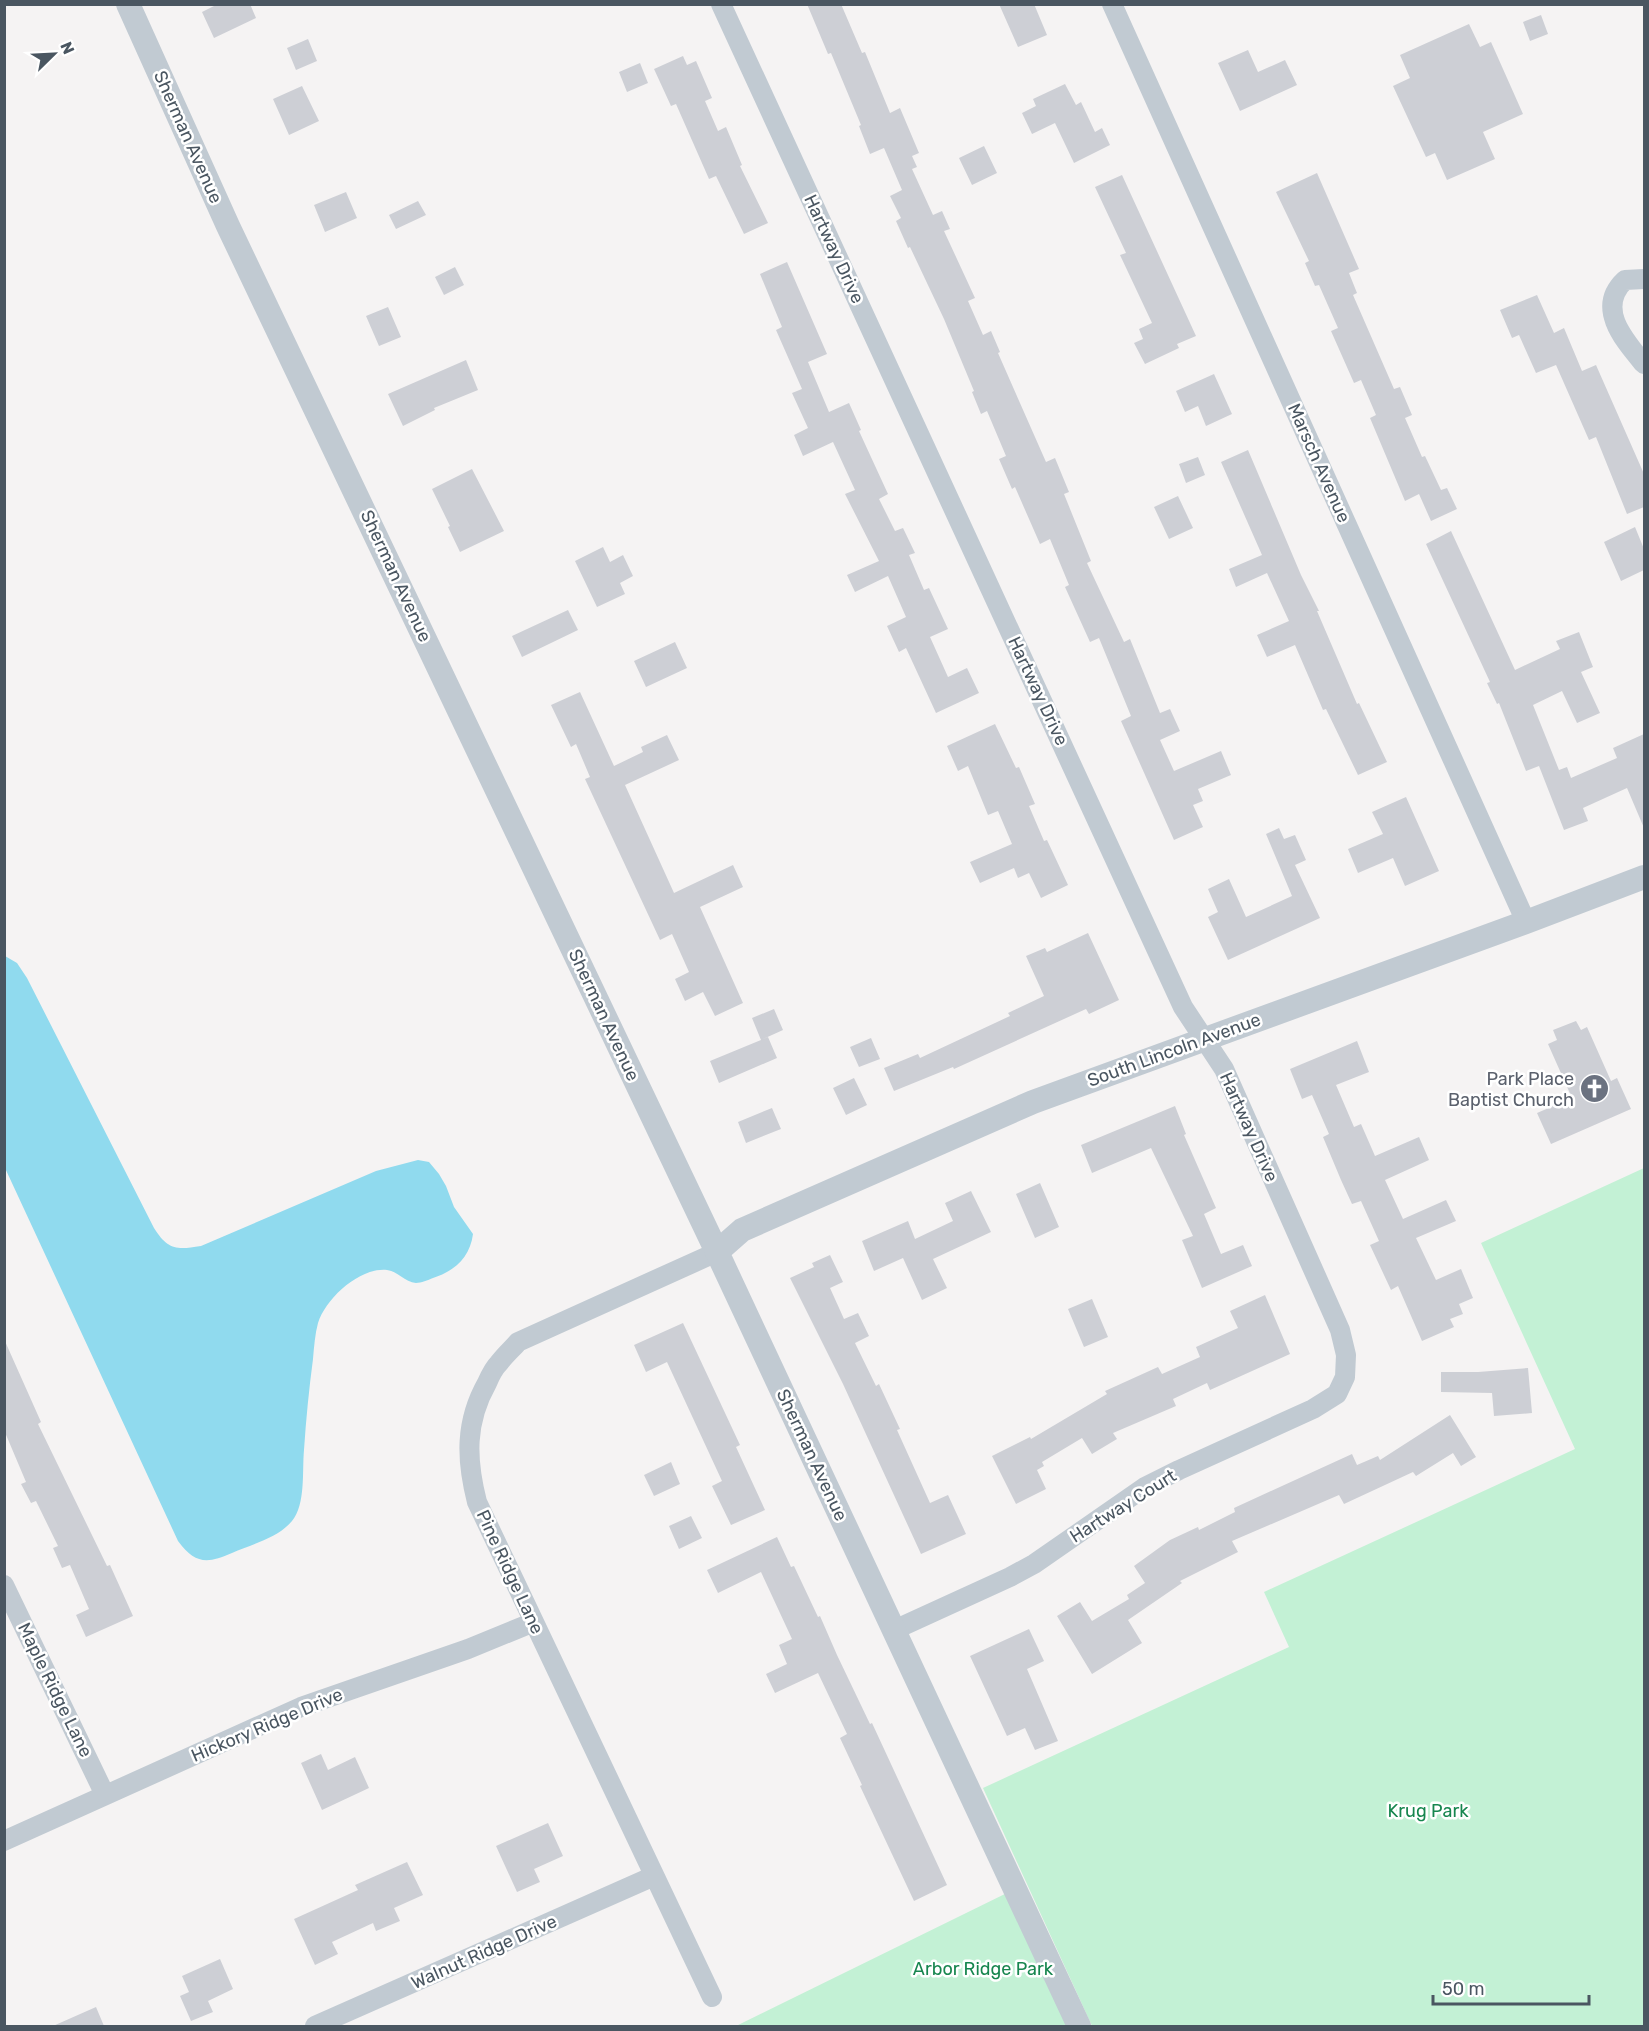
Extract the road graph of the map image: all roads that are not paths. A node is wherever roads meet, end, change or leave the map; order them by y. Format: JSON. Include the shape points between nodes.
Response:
{"nodes":[{"id":1,"x":128,"y":4,"type":"edge"},
{"id":2,"x":721,"y":4,"type":"edge"},
{"id":3,"x":1112,"y":4,"type":"edge"},
{"id":4,"x":1644,"y":279,"type":"edge"},
{"id":5,"x":1644,"y":364,"type":"edge"},
{"id":6,"x":1644,"y":877,"type":"edge"},
{"id":7,"x":1526,"y":922,"type":"junction"},
{"id":8,"x":1204,"y":1039,"type":"junction"},
{"id":9,"x":717,"y":1252,"type":"junction"},
{"id":10,"x":1345,"y":1377,"type":"joint"},
{"id":11,"x":4,"y":1585,"type":"edge"},
{"id":12,"x":534,"y":1622,"type":"junction"},
{"id":13,"x":894,"y":1630,"type":"junction"},
{"id":14,"x":105,"y":1795,"type":"junction"},
{"id":15,"x":4,"y":1841,"type":"edge"},
{"id":16,"x":654,"y":1876,"type":"junction"},
{"id":17,"x":712,"y":1997,"type":"dead end"},
{"id":18,"x":315,"y":2026,"type":"edge"},
{"id":19,"x":1079,"y":2026,"type":"edge"}],
"edges":[{"from":1,"to":9,"type":"street","name":"Sherman Avenue","via":[[228,226]]},
{"from":2,"to":8,"type":"street","name":"Hartway Drive","via":[[1183,1007]]},
{"from":3,"to":7,"type":"street","name":"Marsch Avenue"},
{"from":4,"to":5,"type":"street","via":[[1625,280],[1612,306],[1618,330]]},
{"from":6,"to":7,"type":"street","name":"South Lincoln Avenue"},
{"from":7,"to":8,"type":"street","name":"South Lincoln Avenue"},
{"from":8,"to":9,"type":"street","name":"South Lincoln Avenue","via":[[1033,1102],[742,1230]]},
{"from":8,"to":10,"type":"street","name":"Hartway Drive","via":[[1224,1069],[1340,1330],[1346,1355]]},
{"from":9,"to":12,"type":"street","name":"Pine Ridge Lane","via":[[518,1342],[497,1364],[479,1398],[470,1431],[470,1474],[477,1502]]},
{"from":9,"to":13,"type":"street","name":"Sherman Avenue"},
{"from":10,"to":13,"type":"street","name":"Hartway Court","via":[[1337,1394],[1313,1409],[1145,1487],[1018,1573]]},
{"from":11,"to":14,"type":"street","name":"Maple Ridge Lane"},
{"from":12,"to":14,"type":"street","name":"Hickory Ridge Drive","via":[[468,1650],[301,1707]]},
{"from":12,"to":16,"type":"street","name":"Pine Ridge Lane"},
{"from":13,"to":19,"type":"street","name":"Sherman Avenue"},
{"from":14,"to":15,"type":"street","name":"Hickory Ridge Drive"},
{"from":16,"to":17,"type":"street","name":"Pine Ridge Lane"},
{"from":16,"to":18,"type":"street","name":"Walnut Ridge Drive"}]}
